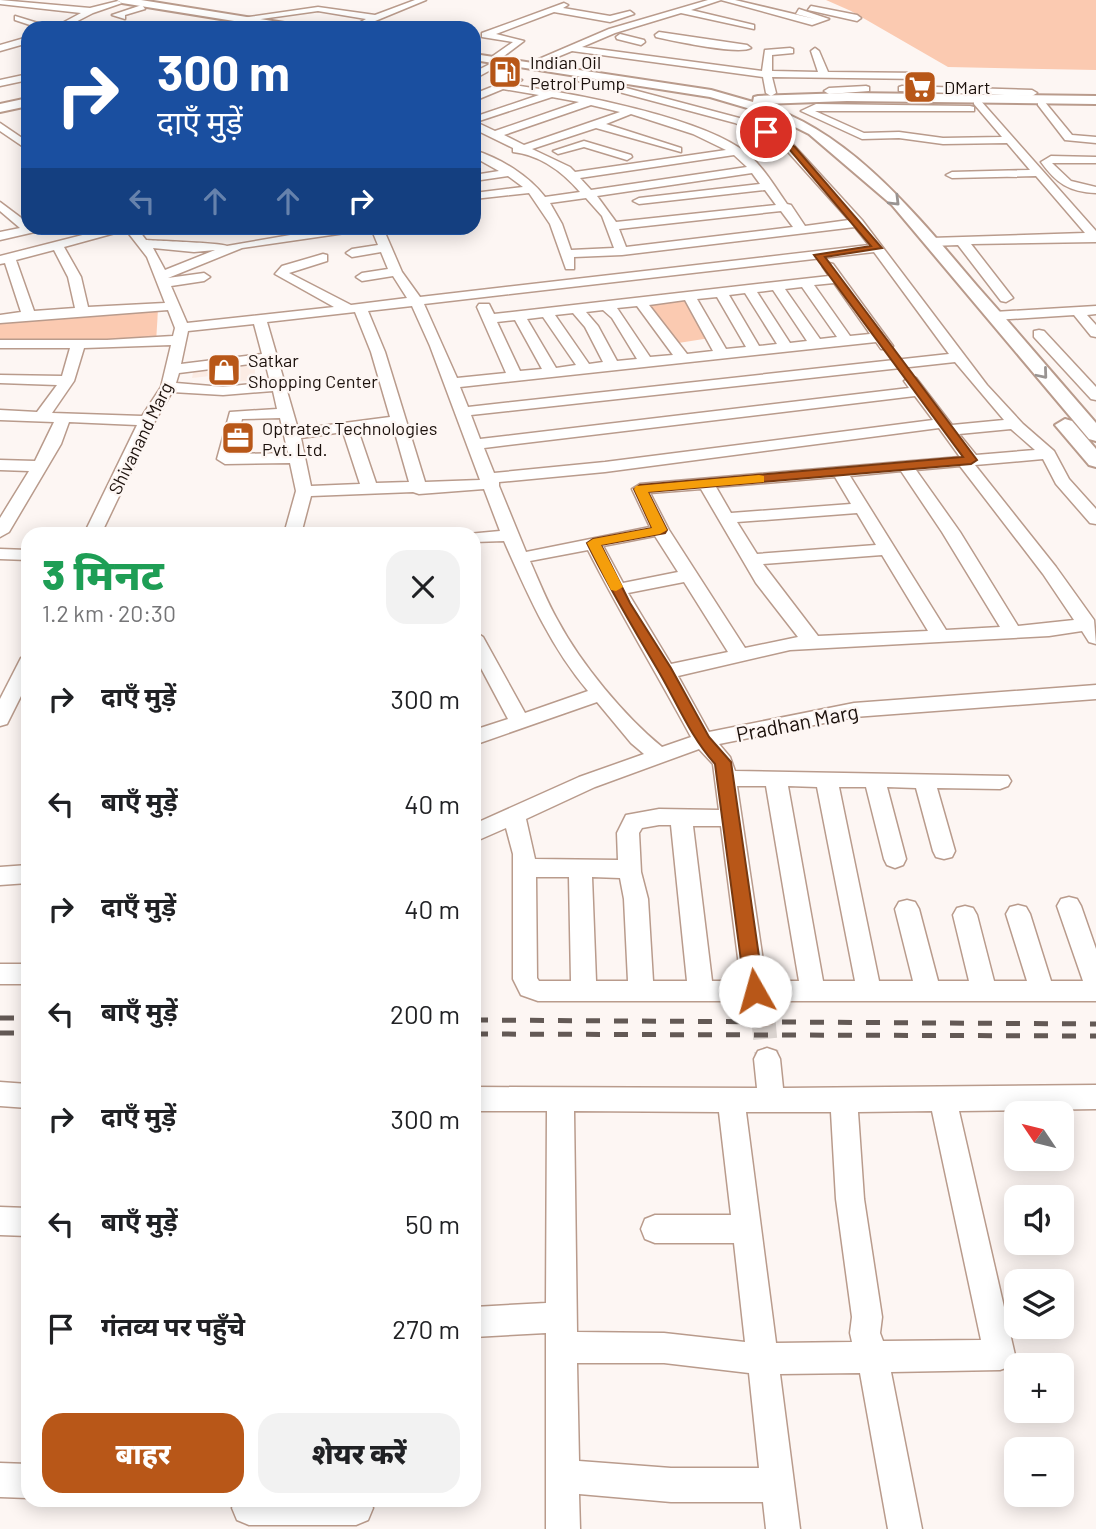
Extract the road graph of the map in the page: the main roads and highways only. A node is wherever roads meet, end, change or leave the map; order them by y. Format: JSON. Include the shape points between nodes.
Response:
{"nodes":[{"id":1,"x":101,"y":0,"type":"edge"},
{"id":2,"x":120,"y":1,"type":"edge"},
{"id":3,"x":227,"y":21,"type":"edge"},
{"id":4,"x":252,"y":21,"type":"edge"},
{"id":5,"x":481,"y":59,"type":"edge"},
{"id":6,"x":481,"y":62,"type":"edge"},
{"id":7,"x":493,"y":63,"type":"junction"},
{"id":8,"x":530,"y":68,"type":"junction"},
{"id":9,"x":1096,"y":93,"type":"edge"},
{"id":10,"x":840,"y":97,"type":"junction"},
{"id":11,"x":806,"y":99,"type":"junction"},
{"id":12,"x":732,"y":100,"type":"junction"},
{"id":13,"x":1096,"y":101,"type":"edge"},
{"id":14,"x":21,"y":106,"type":"edge"},
{"id":15,"x":0,"y":110,"type":"edge"},
{"id":16,"x":789,"y":118,"type":"junction"},
{"id":17,"x":881,"y":210,"type":"dead end"},
{"id":18,"x":1051,"y":409,"type":"dead end"},
{"id":19,"x":1096,"y":435,"type":"edge"},
{"id":20,"x":1096,"y":461,"type":"edge"}],
"edges":[{"from":1,"to":2,"type":"main road"},
{"from":2,"to":3,"type":"main road"},
{"from":2,"to":4,"type":"main road"},
{"from":5,"to":7,"type":"main road"},
{"from":6,"to":7,"type":"main road"},
{"from":7,"to":8,"type":"main road"},
{"from":8,"to":12,"type":"main road"},
{"from":8,"to":12,"type":"main road","via":[[683,96]]},
{"from":9,"to":10,"type":"main road","via":[[1037,98]]},
{"from":10,"to":11,"type":"main road"},
{"from":10,"to":12,"type":"main road","via":[[771,93]]},
{"from":10,"to":13,"type":"main road"},
{"from":11,"to":12,"type":"main road"},
{"from":11,"to":16,"type":"main road","via":[[786,107]]},
{"from":12,"to":16,"type":"main road"},
{"from":12,"to":17,"type":"main road","via":[[836,158]]},
{"from":14,"to":15,"type":"main road"},
{"from":16,"to":19,"type":"main road","one_way":true,"via":[[833,145],[897,202]]},
{"from":18,"to":20,"type":"main road"}]}
